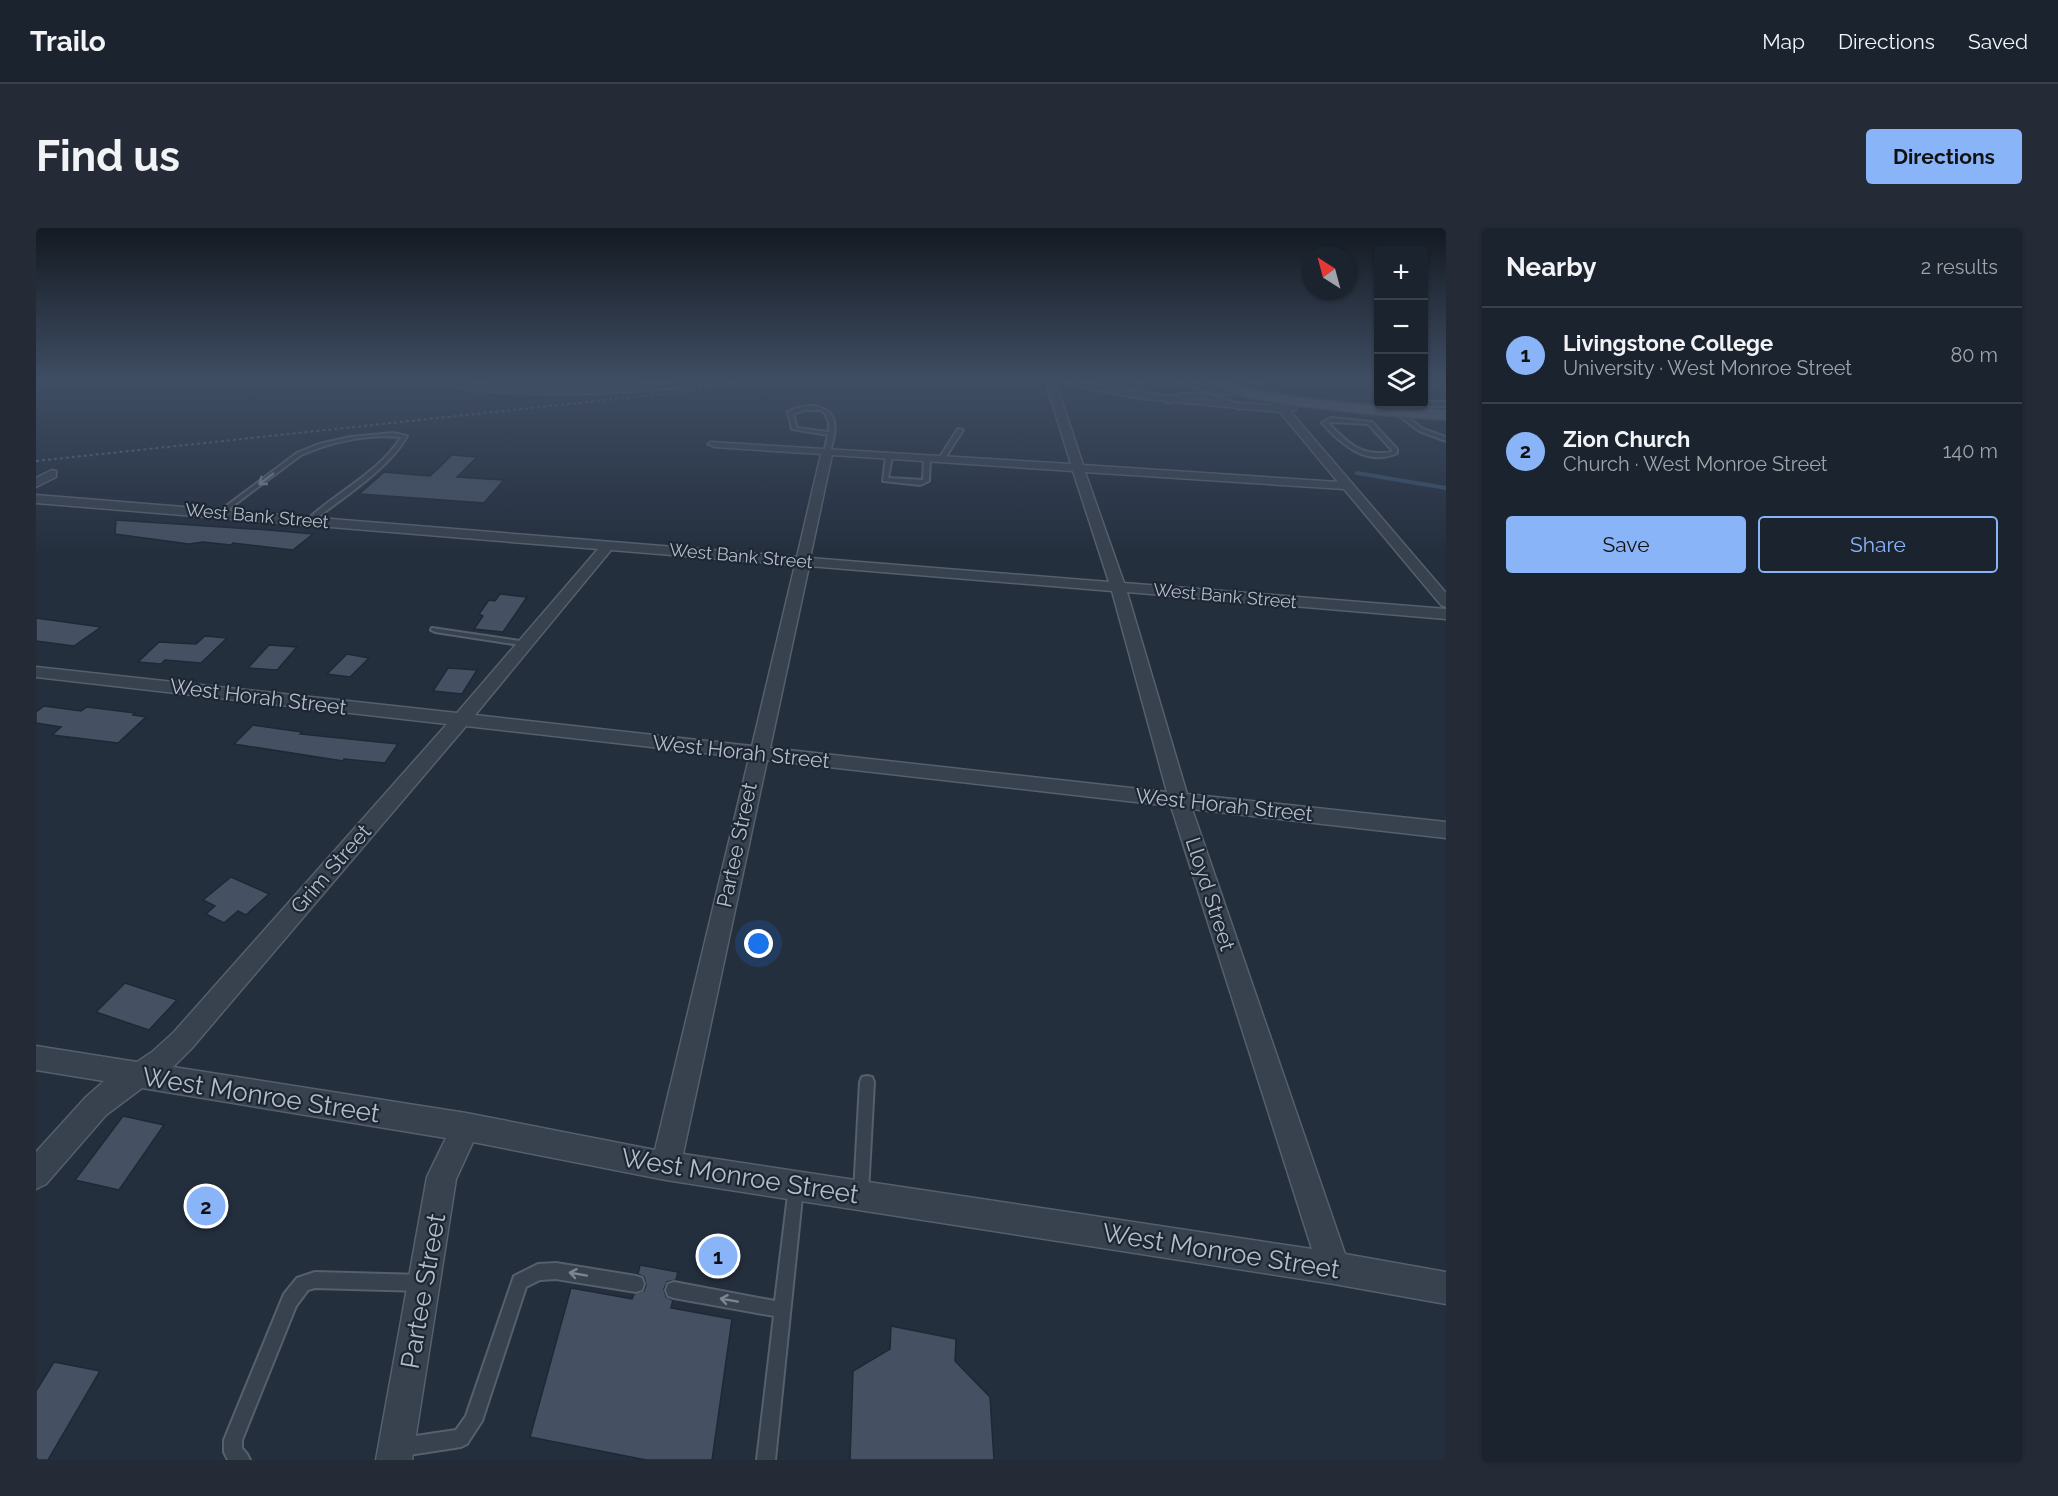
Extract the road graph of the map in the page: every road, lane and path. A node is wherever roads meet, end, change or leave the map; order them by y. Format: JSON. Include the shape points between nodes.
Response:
{"nodes":[{"id":1,"x":367,"y":437,"type":"edge"},
{"id":2,"x":403,"y":437,"type":"edge"},
{"id":3,"x":816,"y":437,"type":"edge"},
{"id":4,"x":830,"y":437,"type":"edge"},
{"id":5,"x":955,"y":437,"type":"edge"},
{"id":6,"x":1068,"y":437,"type":"edge"},
{"id":7,"x":1312,"y":437,"type":"edge"},
{"id":8,"x":1339,"y":437,"type":"edge"},
{"id":9,"x":1386,"y":437,"type":"edge"},
{"id":10,"x":829,"y":443,"type":"junction"},
{"id":11,"x":714,"y":444,"type":"dead end"},
{"id":12,"x":889,"y":457,"type":"junction"},
{"id":13,"x":927,"y":459,"type":"junction"},
{"id":14,"x":941,"y":460,"type":"junction"},
{"id":15,"x":1078,"y":469,"type":"junction"},
{"id":16,"x":52,"y":474,"type":"dead end"},
{"id":17,"x":36,"y":483,"type":"edge"},
{"id":18,"x":1350,"y":486,"type":"junction"},
{"id":19,"x":36,"y":498,"type":"edge"},
{"id":20,"x":220,"y":513,"type":"junction"},
{"id":21,"x":309,"y":521,"type":"junction"},
{"id":22,"x":608,"y":545,"type":"junction"},
{"id":23,"x":805,"y":561,"type":"junction"},
{"id":24,"x":1118,"y":588,"type":"junction"},
{"id":25,"x":1446,"y":602,"type":"edge"},
{"id":26,"x":1446,"y":614,"type":"edge"},
{"id":27,"x":435,"y":630,"type":"dead end"},
{"id":28,"x":527,"y":644,"type":"junction"},
{"id":29,"x":36,"y":672,"type":"edge"},
{"id":30,"x":460,"y":720,"type":"junction"},
{"id":31,"x":758,"y":753,"type":"junction"},
{"id":32,"x":1179,"y":800,"type":"junction"},
{"id":33,"x":1446,"y":830,"type":"edge"},
{"id":34,"x":36,"y":1058,"type":"edge"},
{"id":35,"x":139,"y":1076,"type":"junction"},
{"id":36,"x":867,"y":1082,"type":"dead end"},
{"id":37,"x":466,"y":1127,"type":"junction"},
{"id":38,"x":666,"y":1166,"type":"junction"},
{"id":39,"x":36,"y":1174,"type":"edge"},
{"id":40,"x":796,"y":1186,"type":"junction"},
{"id":41,"x":861,"y":1196,"type":"junction"},
{"id":42,"x":1334,"y":1268,"type":"junction"},
{"id":43,"x":424,"y":1283,"type":"junction"},
{"id":44,"x":636,"y":1284,"type":"dead end"},
{"id":45,"x":1446,"y":1288,"type":"edge"},
{"id":46,"x":674,"y":1290,"type":"dead end"},
{"id":47,"x":783,"y":1310,"type":"junction"},
{"id":48,"x":395,"y":1454,"type":"edge"},
{"id":49,"x":241,"y":1460,"type":"edge"},
{"id":50,"x":766,"y":1460,"type":"edge"}],
"edges":[{"from":1,"to":20,"type":"lane","one_way":true,"via":[[312,447]]},
{"from":21,"to":2,"type":"lane","one_way":true,"via":[[381,462]]},
{"from":3,"to":10,"type":"lane"},
{"from":4,"to":10,"type":"lane"},
{"from":5,"to":14,"type":"lane"},
{"from":6,"to":15,"type":"street","name":"Lloyd Street"},
{"from":7,"to":18,"type":"street"},
{"from":8,"to":9,"type":"lane","via":[[1351,449],[1378,455],[1394,453],[1395,448]]},
{"from":10,"to":11,"type":"street"},
{"from":10,"to":12,"type":"street"},
{"from":10,"to":23,"type":"street","name":"Partee Street"},
{"from":12,"to":13,"type":"street"},
{"from":12,"to":13,"type":"lane","via":[[885,480],[920,483],[926,481]]},
{"from":13,"to":14,"type":"street"},
{"from":14,"to":15,"type":"street"},
{"from":15,"to":18,"type":"street"},
{"from":15,"to":24,"type":"street","name":"Lloyd Street"},
{"from":16,"to":17,"type":"street"},
{"from":18,"to":25,"type":"street"},
{"from":19,"to":20,"type":"street","name":"West Bank Street"},
{"from":20,"to":21,"type":"street","name":"West Bank Street"},
{"from":21,"to":22,"type":"street","name":"West Bank Street"},
{"from":22,"to":23,"type":"street","name":"West Bank Street"},
{"from":22,"to":28,"type":"street","name":"Grim Street"},
{"from":23,"to":24,"type":"street","name":"West Bank Street"},
{"from":23,"to":31,"type":"street","name":"Partee Street"},
{"from":24,"to":26,"type":"street","name":"West Bank Street"},
{"from":24,"to":32,"type":"street","name":"Lloyd Street"},
{"from":27,"to":28,"type":"lane"},
{"from":28,"to":30,"type":"street","name":"Grim Street"},
{"from":29,"to":30,"type":"street","name":"West Horah Street"},
{"from":30,"to":31,"type":"street","name":"West Horah Street"},
{"from":30,"to":35,"type":"street","name":"Grim Street","via":[[183,1040]]},
{"from":31,"to":32,"type":"street","name":"West Horah Street"},
{"from":31,"to":38,"type":"street","name":"Partee Street"},
{"from":32,"to":33,"type":"street","name":"West Horah Street"},
{"from":32,"to":42,"type":"street","name":"Lloyd Street"},
{"from":34,"to":35,"type":"street","name":"West Monroe Street"},
{"from":35,"to":37,"type":"street","name":"West Monroe Street"},
{"from":35,"to":39,"type":"street","name":"Grim Street","via":[[96,1106]]},
{"from":36,"to":41,"type":"lane"},
{"from":37,"to":38,"type":"street","name":"West Monroe Street"},
{"from":37,"to":43,"type":"street","name":"Partee Street","via":[[442,1177]]},
{"from":38,"to":40,"type":"street","name":"West Monroe Street"},
{"from":40,"to":41,"type":"street","name":"West Monroe Street"},
{"from":40,"to":47,"type":"lane"},
{"from":41,"to":42,"type":"street","name":"West Monroe Street"},
{"from":42,"to":45,"type":"street","name":"West Monroe Street"},
{"from":43,"to":48,"type":"street","name":"Partee Street"},
{"from":43,"to":49,"type":"lane","via":[[315,1280],[303,1284],[290,1300],[233,1440],[233,1452]]},
{"from":44,"to":48,"type":"lane","one_way":true,"via":[[556,1271],[538,1272],[520,1282],[473,1421],[460,1438]]},
{"from":47,"to":46,"type":"lane","one_way":true},
{"from":47,"to":50,"type":"lane"}]}
